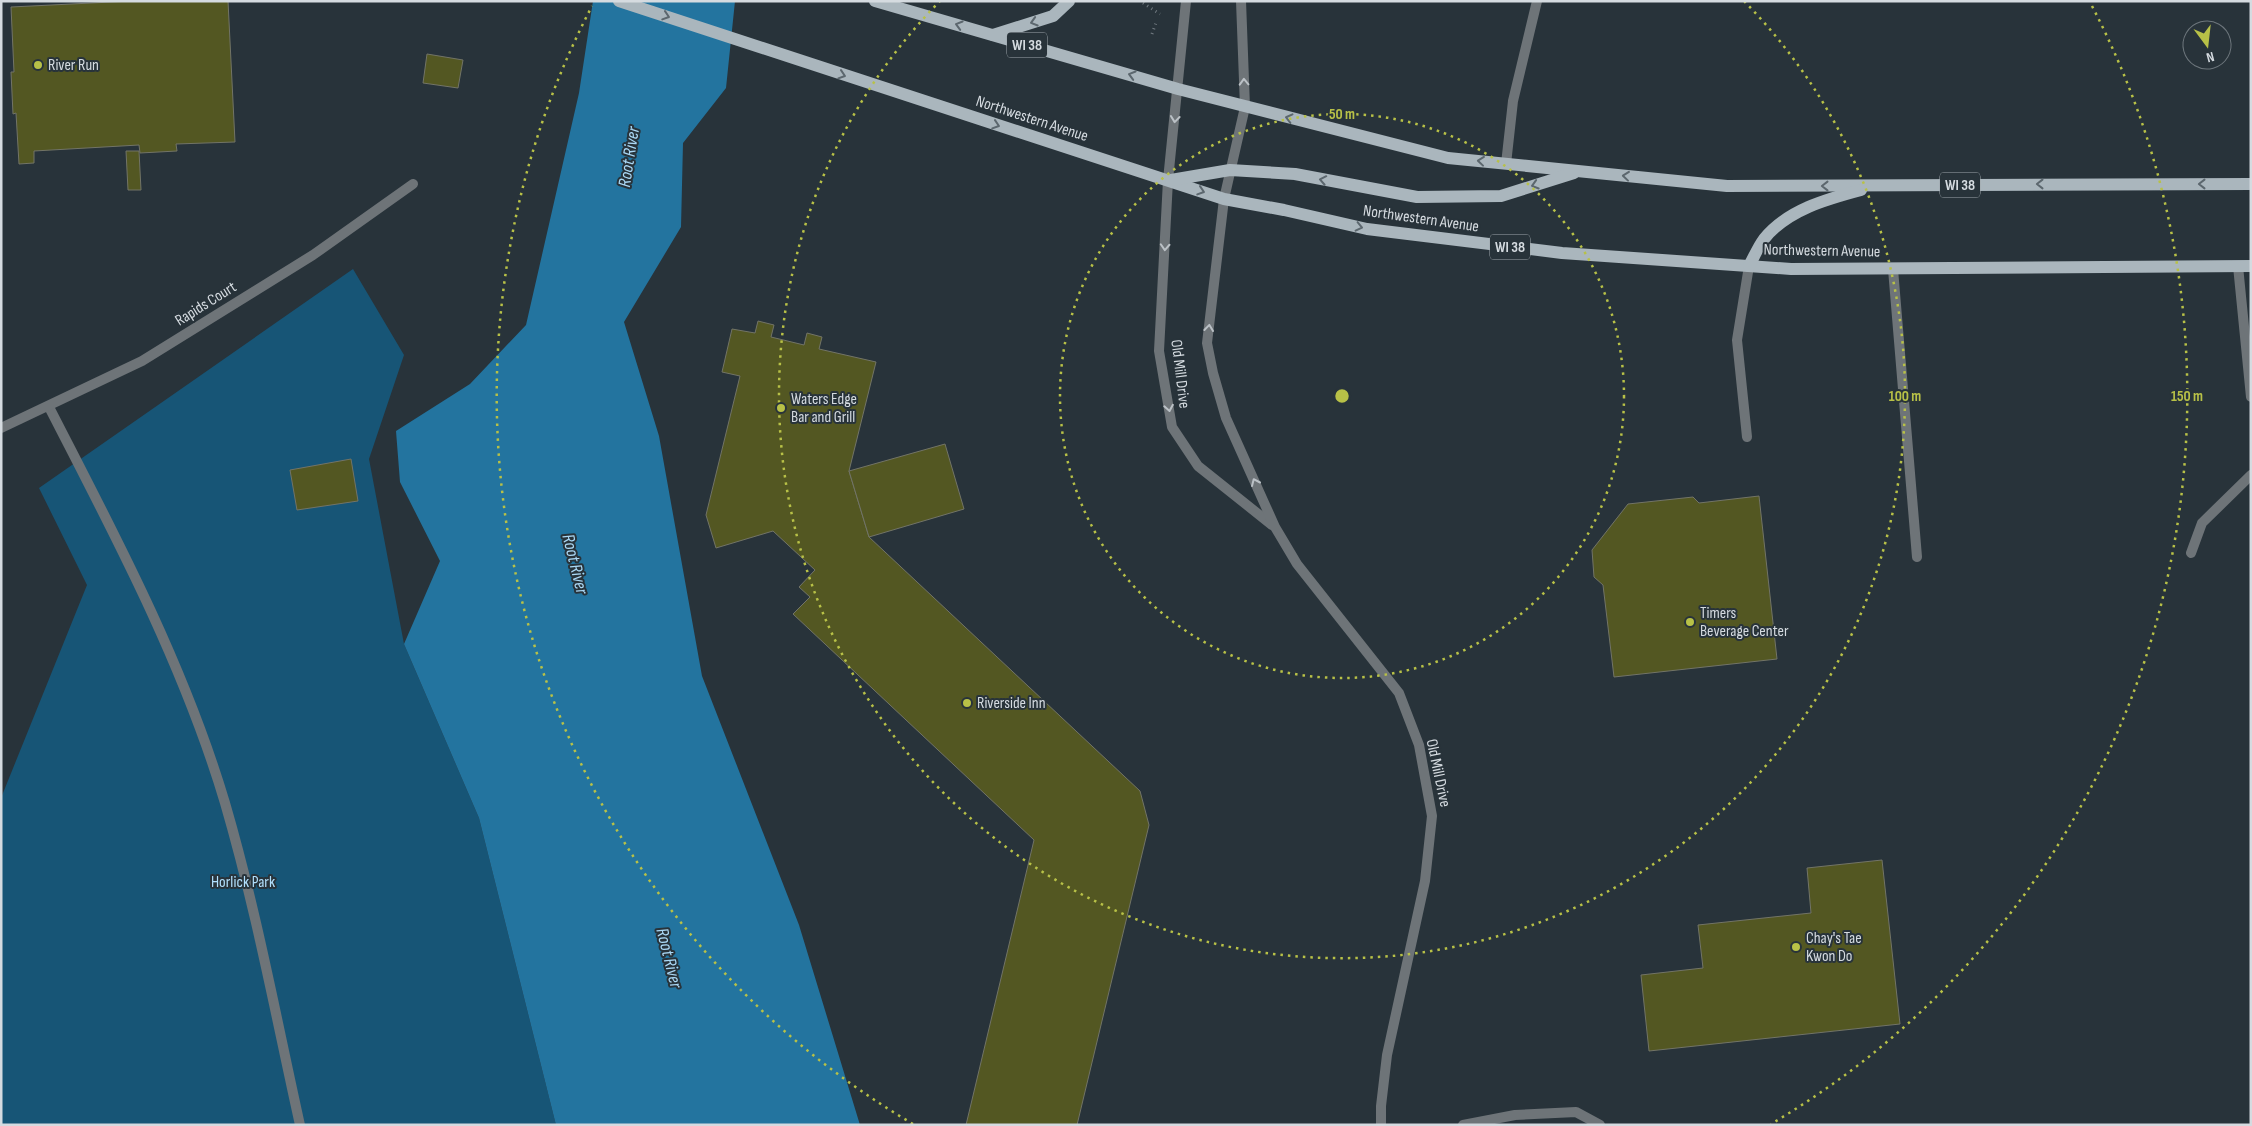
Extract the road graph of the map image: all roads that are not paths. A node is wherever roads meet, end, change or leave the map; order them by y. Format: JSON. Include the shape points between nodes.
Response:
{"nodes":[{"id":1,"x":619,"y":1,"type":"edge"},
{"id":2,"x":876,"y":1,"type":"edge"},
{"id":3,"x":1069,"y":1,"type":"edge"},
{"id":4,"x":1186,"y":1,"type":"edge"},
{"id":5,"x":1241,"y":1,"type":"edge"},
{"id":6,"x":1537,"y":1,"type":"edge"},
{"id":7,"x":993,"y":35,"type":"junction"},
{"id":8,"x":1178,"y":89,"type":"junction"},
{"id":9,"x":1245,"y":107,"type":"junction"},
{"id":10,"x":1506,"y":164,"type":"junction"},
{"id":11,"x":1230,"y":170,"type":"junction"},
{"id":12,"x":1582,"y":171,"type":"junction"},
{"id":13,"x":1168,"y":180,"type":"junction"},
{"id":14,"x":413,"y":184,"type":"dead end"},
{"id":15,"x":2251,"y":184,"type":"edge"},
{"id":16,"x":1878,"y":185,"type":"junction"},
{"id":17,"x":1224,"y":198,"type":"junction"},
{"id":18,"x":1749,"y":266,"type":"junction"},
{"id":19,"x":2238,"y":266,"type":"junction"},
{"id":20,"x":2251,"y":266,"type":"edge"},
{"id":21,"x":1893,"y":268,"type":"junction"},
{"id":22,"x":2251,"y":397,"type":"edge"},
{"id":23,"x":49,"y":407,"type":"junction"},
{"id":24,"x":1,"y":428,"type":"edge"},
{"id":25,"x":1747,"y":437,"type":"dead end"},
{"id":26,"x":2251,"y":475,"type":"edge"},
{"id":27,"x":1275,"y":527,"type":"junction"},
{"id":28,"x":2191,"y":553,"type":"dead end"},
{"id":29,"x":1917,"y":557,"type":"dead end"},
{"id":30,"x":300,"y":1125,"type":"edge"},
{"id":31,"x":1381,"y":1125,"type":"edge"},
{"id":32,"x":1463,"y":1125,"type":"edge"},
{"id":33,"x":1600,"y":1125,"type":"edge"}],
"edges":[{"from":1,"to":13,"type":"main road","name":"Northwestern Avenue","number":"WI 38","one_way":true},
{"from":7,"to":2,"type":"main road","number":"WI 38","one_way":true},
{"from":3,"to":7,"type":"main road","one_way":true,"via":[[1053,16]]},
{"from":4,"to":8,"type":"street","name":"Old Mill Drive"},
{"from":9,"to":5,"type":"street","name":"Old Mill Drive","one_way":true},
{"from":6,"to":10,"type":"street","via":[[1513,101]]},
{"from":8,"to":7,"type":"main road","number":"WI 38","one_way":true},
{"from":8,"to":9,"type":"main road","number":"WI 38"},
{"from":8,"to":13,"type":"street","name":"Old Mill Drive","one_way":true},
{"from":10,"to":9,"type":"main road","number":"WI 38","one_way":true,"via":[[1448,158]]},
{"from":9,"to":11,"type":"street","name":"Old Mill Drive"},
{"from":10,"to":12,"type":"main road","number":"WI 38"},
{"from":12,"to":11,"type":"main road","one_way":true,"via":[[1501,196],[1417,197],[1295,174]]},
{"from":11,"to":13,"type":"main road"},
{"from":11,"to":17,"type":"street","name":"Old Mill Drive"},
{"from":16,"to":12,"type":"main road","number":"WI 38","one_way":true,"via":[[1727,186]]},
{"from":13,"to":17,"type":"main road","name":"Northwestern Avenue","number":"WI 38","one_way":true},
{"from":13,"to":27,"type":"street","name":"Old Mill Drive","one_way":true,"via":[[1159,351],[1172,427],[1198,466]]},
{"from":14,"to":23,"type":"street","name":"Rapids Court","via":[[313,255],[142,361]]},
{"from":15,"to":16,"type":"main road","number":"WI 38","one_way":true},
{"from":16,"to":18,"type":"main road","via":[[1822,200],[1783,221],[1764,239]]},
{"from":17,"to":18,"type":"main road","name":"Northwestern Avenue","number":"WI 38","one_way":true,"via":[[1367,229],[1562,253]]},
{"from":27,"to":17,"type":"street","name":"Old Mill Drive","one_way":true,"via":[[1226,418],[1207,343]]},
{"from":18,"to":21,"type":"main road","name":"Northwestern Avenue","number":"WI 38"},
{"from":18,"to":25,"type":"street","via":[[1737,340]]},
{"from":19,"to":20,"type":"main road","name":"Northwestern Avenue","number":"WI 38"},
{"from":19,"to":21,"type":"main road","name":"Northwestern Avenue","number":"WI 38"},
{"from":19,"to":22,"type":"street"},
{"from":21,"to":29,"type":"street"},
{"from":23,"to":24,"type":"street","name":"Rapids Court"},
{"from":23,"to":30,"type":"street","via":[[154,619],[195,717],[225,802],[253,908]]},
{"from":26,"to":28,"type":"street","via":[[2202,523]]},
{"from":27,"to":31,"type":"street","name":"Old Mill Drive","via":[[1297,564],[1399,693],[1419,745],[1432,816],[1425,881],[1388,1055]]},
{"from":32,"to":33,"type":"street","via":[[1515,1115],[1576,1112]]}]}
